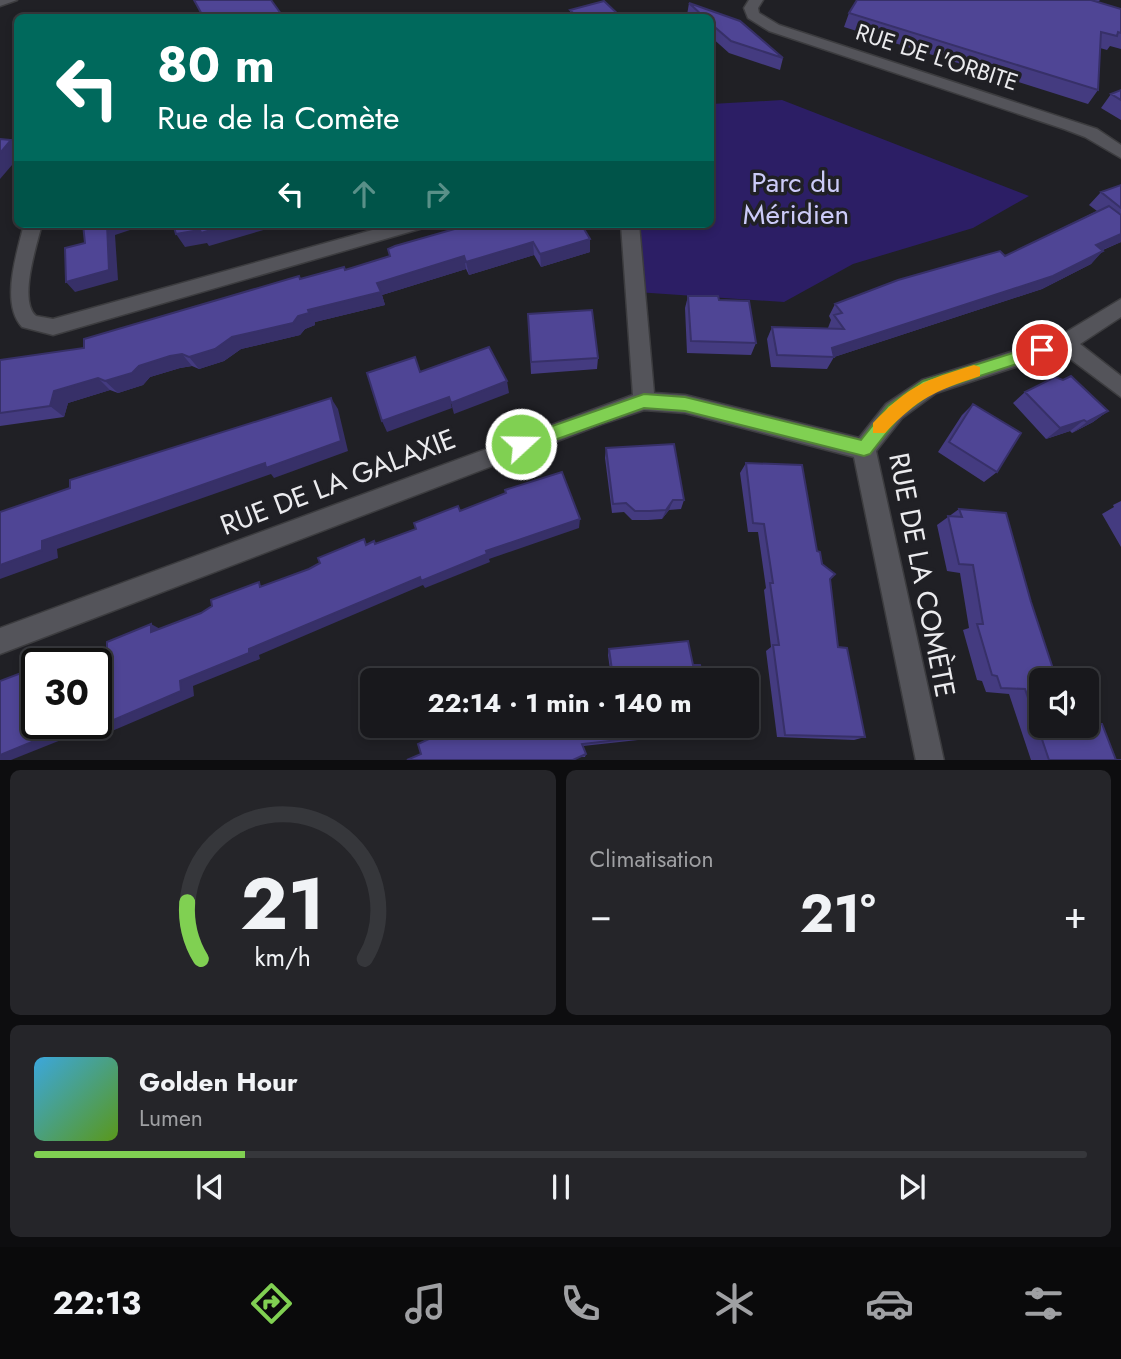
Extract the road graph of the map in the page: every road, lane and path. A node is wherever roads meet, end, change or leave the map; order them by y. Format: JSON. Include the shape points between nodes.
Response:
{"nodes":[{"id":1,"x":10,"y":0,"type":"edge"},
{"id":2,"x":756,"y":0,"type":"edge"},
{"id":3,"x":0,"y":2,"type":"edge"},
{"id":4,"x":1121,"y":153,"type":"edge"},
{"id":5,"x":32,"y":228,"type":"edge"},
{"id":6,"x":403,"y":228,"type":"edge"},
{"id":7,"x":630,"y":228,"type":"edge"},
{"id":8,"x":1121,"y":307,"type":"edge"},
{"id":9,"x":1064,"y":343,"type":"junction"},
{"id":10,"x":1121,"y":388,"type":"edge"},
{"id":11,"x":644,"y":401,"type":"junction"},
{"id":12,"x":864,"y":449,"type":"junction"},
{"id":13,"x":0,"y":641,"type":"edge"},
{"id":14,"x":930,"y":760,"type":"edge"}],
"edges":[{"from":1,"to":3,"type":"street"},
{"from":2,"to":4,"type":"street","name":"RUE DE L'ORBITE","via":[[753,15],[774,28],[1091,132]]},
{"from":5,"to":6,"type":"street","via":[[19,306],[24,318],[53,327]]},
{"from":7,"to":11,"type":"street"},
{"from":8,"to":9,"type":"street","name":"RUE DE LA COMÈTE"},
{"from":9,"to":10,"type":"street"},
{"from":9,"to":12,"type":"street","name":"RUE DE LA COMÈTE","via":[[929,386],[894,411]]},
{"from":11,"to":12,"type":"street","name":"RUE DE LA GALAXIE","via":[[685,404]]},
{"from":11,"to":13,"type":"street","name":"RUE DE LA GALAXIE"},
{"from":12,"to":14,"type":"street","name":"RUE DE LA COMÈTE"}]}
